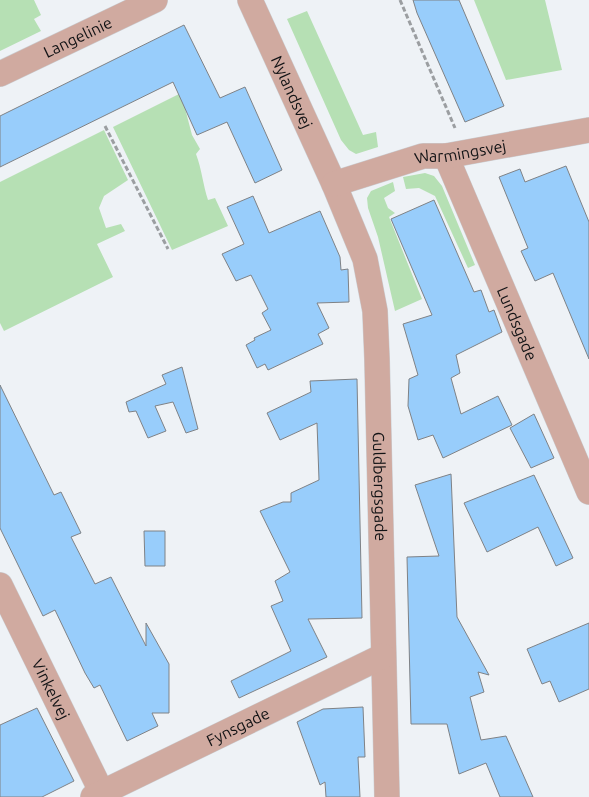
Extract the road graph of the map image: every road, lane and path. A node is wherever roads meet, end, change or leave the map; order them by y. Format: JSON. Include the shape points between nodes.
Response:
{"nodes":[{"id":1,"x":155,"y":0,"type":"edge"},
{"id":2,"x":250,"y":0,"type":"edge"},
{"id":3,"x":400,"y":0,"type":"edge"},
{"id":4,"x":0,"y":74,"type":"edge"},
{"id":5,"x":105,"y":126,"type":"dead end"},
{"id":6,"x":589,"y":130,"type":"edge"},
{"id":7,"x":456,"y":154,"type":"junction"},
{"id":8,"x":334,"y":184,"type":"junction"},
{"id":9,"x":168,"y":249,"type":"dead end"},
{"id":10,"x":589,"y":492,"type":"edge"},
{"id":11,"x":0,"y":585,"type":"edge"},
{"id":12,"x":384,"y":656,"type":"junction"},
{"id":13,"x":98,"y":795,"type":"edge"},
{"id":14,"x":387,"y":797,"type":"edge"}],
"edges":[{"from":1,"to":4,"type":"street","name":"Langelinie"},
{"from":2,"to":8,"type":"street","name":"Nylandsvej"},
{"from":3,"to":7,"type":"path"},
{"from":5,"to":9,"type":"path"},
{"from":6,"to":7,"type":"street","name":"Warmingsvej"},
{"from":7,"to":8,"type":"street","name":"Warmingsvej","via":[[423,156]]},
{"from":7,"to":10,"type":"street","name":"Lundsgade"},
{"from":8,"to":12,"type":"street","name":"Guldbergsgade","via":[[365,259],[375,311]]},
{"from":11,"to":13,"type":"street","name":"Vinkelvej"},
{"from":12,"to":13,"type":"street","name":"Fynsgade"},
{"from":12,"to":14,"type":"street","name":"Guldbergsgade"}]}
